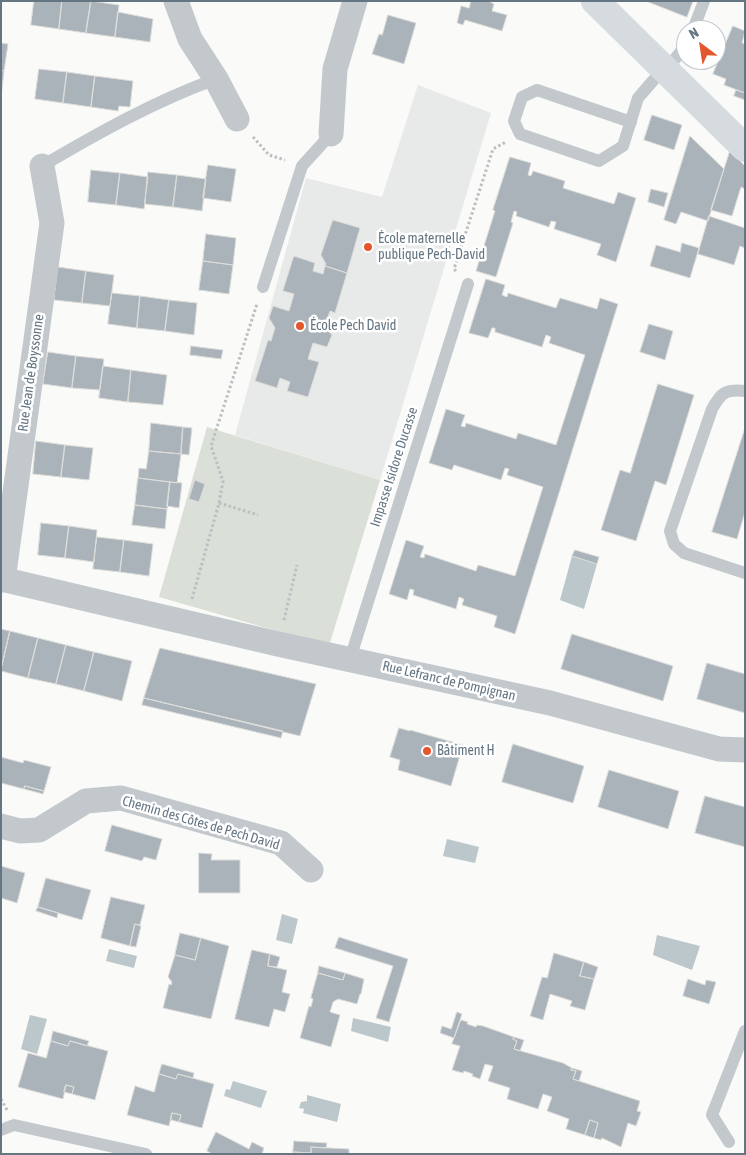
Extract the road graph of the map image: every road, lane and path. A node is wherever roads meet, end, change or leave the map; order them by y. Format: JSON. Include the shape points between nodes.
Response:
{"nodes":[{"id":1,"x":176,"y":1,"type":"edge"},
{"id":2,"x":355,"y":1,"type":"edge"},
{"id":3,"x":595,"y":1,"type":"edge"},
{"id":4,"x":704,"y":1,"type":"edge"},
{"id":5,"x":697,"y":20,"type":"edge"},
{"id":6,"x":676,"y":58,"type":"edge"},
{"id":7,"x":664,"y":68,"type":"junction"},
{"id":8,"x":216,"y":80,"type":"junction"},
{"id":9,"x":237,"y":119,"type":"dead end"},
{"id":10,"x":631,"y":122,"type":"junction"},
{"id":11,"x":331,"y":134,"type":"joint"},
{"id":12,"x":520,"y":134,"type":"junction"},
{"id":13,"x":745,"y":148,"type":"edge"},
{"id":14,"x":42,"y":166,"type":"joint"},
{"id":15,"x":468,"y":284,"type":"joint"},
{"id":16,"x":263,"y":287,"type":"joint"},
{"id":17,"x":745,"y":391,"type":"edge"},
{"id":18,"x":219,"y":503,"type":"junction"},
{"id":19,"x":258,"y":515,"type":"dead end"},
{"id":20,"x":297,"y":565,"type":"dead end"},
{"id":21,"x":745,"y":573,"type":"edge"},
{"id":22,"x":2,"y":580,"type":"edge"},
{"id":23,"x":152,"y":614,"type":"joint"},
{"id":24,"x":185,"y":622,"type":"junction"},
{"id":25,"x":278,"y":644,"type":"junction"},
{"id":26,"x":350,"y":659,"type":"junction"},
{"id":27,"x":745,"y":750,"type":"edge"},
{"id":28,"x":1,"y":826,"type":"edge"},
{"id":29,"x":311,"y":870,"type":"dead end"},
{"id":30,"x":745,"y":1031,"type":"edge"},
{"id":31,"x":1,"y":1130,"type":"edge"},
{"id":32,"x":730,"y":1142,"type":"dead end"},
{"id":33,"x":146,"y":1154,"type":"edge"}],
"edges":[{"from":1,"to":8,"type":"street","via":[[190,39]]},
{"from":2,"to":11,"type":"street","via":[[335,69]]},
{"from":3,"to":7,"type":"street"},
{"from":4,"to":5,"type":"lane"},
{"from":6,"to":7,"type":"lane"},
{"from":7,"to":10,"type":"lane","via":[[638,98]]},
{"from":7,"to":13,"type":"street"},
{"from":8,"to":9,"type":"street"},
{"from":8,"to":14,"type":"lane","via":[[182,92],[89,138]]},
{"from":10,"to":12,"type":"lane","via":[[623,146],[599,161]]},
{"from":10,"to":12,"type":"lane","via":[[537,90],[522,97],[514,121]]},
{"from":11,"to":16,"type":"lane","via":[[302,166]]},
{"from":12,"to":15,"type":"path","via":[[493,149],[454,269]]},
{"from":14,"to":22,"type":"street","name":"Rue Jean de Boyssonne","via":[[52,223]]},
{"from":15,"to":26,"type":"lane","name":"Impasse Isidore Ducasse"},
{"from":16,"to":18,"type":"path","via":[[211,446],[223,481]]},
{"from":17,"to":21,"type":"lane","via":[[729,390],[719,396],[712,409],[670,531],[674,544],[684,553]]},
{"from":18,"to":19,"type":"path"},
{"from":18,"to":24,"type":"path"},
{"from":20,"to":25,"type":"path"},
{"from":22,"to":23,"type":"street","name":"Rue Jean de Boyssonne"},
{"from":23,"to":24,"type":"street","name":"Rue Lefranc de Pompignan"},
{"from":24,"to":25,"type":"street","name":"Rue Lefranc de Pompignan"},
{"from":25,"to":26,"type":"street","name":"Rue Lefranc de Pompignan"},
{"from":26,"to":27,"type":"street","name":"Rue Lefranc de Pompignan","via":[[550,703],[719,749]]},
{"from":28,"to":29,"type":"street","name":"Chemin des Côtes de Pech David","via":[[20,831],[39,830],[86,801],[121,798],[282,843]]},
{"from":30,"to":32,"type":"lane","via":[[712,1115]]},
{"from":31,"to":33,"type":"lane","via":[[14,1125]]}]}
